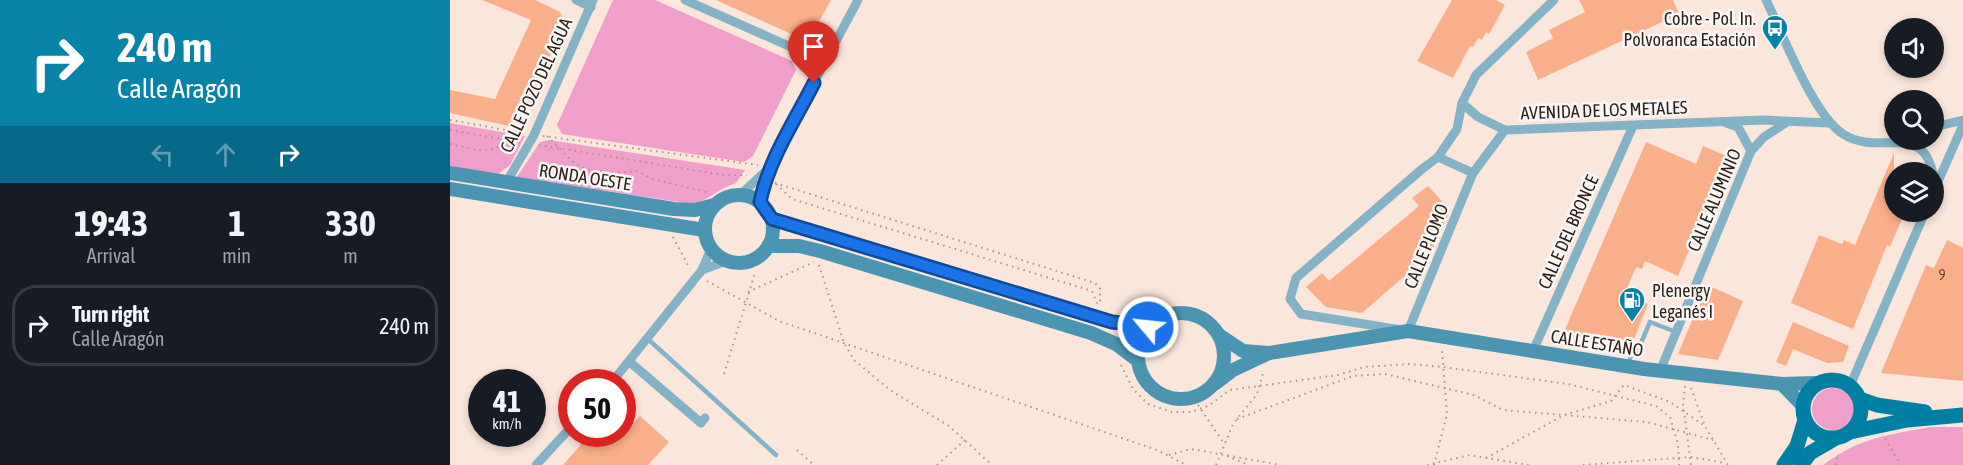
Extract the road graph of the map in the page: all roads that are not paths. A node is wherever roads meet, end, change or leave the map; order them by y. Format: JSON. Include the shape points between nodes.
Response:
{"nodes":[{"id":1,"x":576,"y":0,"type":"edge"},
{"id":2,"x":686,"y":0,"type":"edge"},
{"id":3,"x":858,"y":0,"type":"edge"},
{"id":4,"x":1554,"y":0,"type":"edge"},
{"id":5,"x":1766,"y":0,"type":"edge"},
{"id":6,"x":592,"y":3,"type":"edge"},
{"id":7,"x":825,"y":62,"type":"junction"},
{"id":8,"x":1462,"y":104,"type":"junction"},
{"id":9,"x":1963,"y":120,"type":"edge"},
{"id":10,"x":1722,"y":122,"type":"junction"},
{"id":11,"x":1788,"y":122,"type":"junction"},
{"id":12,"x":1830,"y":123,"type":"junction"},
{"id":13,"x":1944,"y":125,"type":"edge"},
{"id":14,"x":1963,"y":125,"type":"edge"},
{"id":15,"x":1633,"y":126,"type":"junction"},
{"id":16,"x":1504,"y":130,"type":"junction"},
{"id":17,"x":1884,"y":140,"type":"edge"},
{"id":18,"x":1920,"y":150,"type":"edge"},
{"id":19,"x":1751,"y":151,"type":"junction"},
{"id":20,"x":1438,"y":157,"type":"junction"},
{"id":21,"x":1930,"y":162,"type":"edge"},
{"id":22,"x":1944,"y":168,"type":"edge"},
{"id":23,"x":450,"y":173,"type":"edge"},
{"id":24,"x":1473,"y":173,"type":"junction"},
{"id":25,"x":762,"y":180,"type":"junction"},
{"id":26,"x":506,"y":183,"type":"junction"},
{"id":27,"x":450,"y":189,"type":"edge"},
{"id":28,"x":741,"y":194,"type":"junction"},
{"id":29,"x":760,"y":202,"type":"junction"},
{"id":30,"x":714,"y":205,"type":"junction"},
{"id":31,"x":772,"y":219,"type":"junction"},
{"id":32,"x":1921,"y":222,"type":"edge"},
{"id":33,"x":704,"y":230,"type":"junction"},
{"id":34,"x":768,"y":246,"type":"junction"},
{"id":35,"x":711,"y":249,"type":"junction"},
{"id":36,"x":726,"y":261,"type":"junction"},
{"id":37,"x":701,"y":276,"type":"junction"},
{"id":38,"x":1157,"y":319,"type":"junction"},
{"id":39,"x":1408,"y":331,"type":"junction"},
{"id":40,"x":1676,"y":332,"type":"junction"},
{"id":41,"x":1219,"y":335,"type":"junction"},
{"id":42,"x":649,"y":340,"type":"junction"},
{"id":43,"x":1533,"y":351,"type":"junction"},
{"id":44,"x":1269,"y":353,"type":"junction"},
{"id":45,"x":1137,"y":360,"type":"junction"},
{"id":46,"x":631,"y":363,"type":"junction"},
{"id":47,"x":1629,"y":366,"type":"junction"},
{"id":48,"x":625,"y":369,"type":"edge"},
{"id":49,"x":1660,"y":370,"type":"junction"},
{"id":50,"x":1817,"y":383,"type":"junction"},
{"id":51,"x":1782,"y":384,"type":"junction"},
{"id":52,"x":1850,"y":386,"type":"junction"},
{"id":53,"x":1209,"y":389,"type":"junction"},
{"id":54,"x":1860,"y":399,"type":"junction"},
{"id":55,"x":1804,"y":413,"type":"junction"},
{"id":56,"x":1957,"y":415,"type":"edge"},
{"id":57,"x":705,"y":418,"type":"dead end"},
{"id":58,"x":1851,"y":432,"type":"junction"},
{"id":59,"x":558,"y":441,"type":"edge"},
{"id":60,"x":1836,"y":444,"type":"junction"},
{"id":61,"x":776,"y":455,"type":"dead end"},
{"id":62,"x":536,"y":465,"type":"edge"},
{"id":63,"x":1784,"y":465,"type":"edge"},
{"id":64,"x":1801,"y":465,"type":"edge"}],
"edges":[{"from":1,"to":6,"type":"street"},
{"from":2,"to":7,"type":"street"},
{"from":3,"to":7,"type":"street"},
{"from":4,"to":8,"type":"street","via":[[1476,75]]},
{"from":5,"to":12,"type":"street"},
{"from":6,"to":26,"type":"street","name":"CALLE POZO DEL AGUA","via":[[534,135]]},
{"from":7,"to":25,"type":"street"},
{"from":8,"to":16,"type":"street"},
{"from":8,"to":20,"type":"street","via":[[1457,129]]},
{"from":9,"to":13,"type":"street"},
{"from":10,"to":11,"type":"street","name":"AVENIDA DE LOS METALES"},
{"from":10,"to":15,"type":"street","name":"AVENIDA DE LOS METALES"},
{"from":10,"to":19,"type":"street","via":[[1738,127]]},
{"from":11,"to":12,"type":"street","name":"AVENIDA DE LOS METALES"},
{"from":11,"to":19,"type":"street","name":"CALLE ALUMINIO"},
{"from":12,"to":17,"type":"street","via":[[1859,141]]},
{"from":14,"to":22,"type":"street"},
{"from":15,"to":16,"type":"street","name":"AVENIDA DE LOS METALES"},
{"from":15,"to":43,"type":"street","name":"CALLE DEL BRONCE"},
{"from":16,"to":24,"type":"street","name":"AVENIDA DE LOS METALES"},
{"from":18,"to":21,"type":"street"},
{"from":19,"to":40,"type":"street","name":"CALLE ALUMINIO"},
{"from":20,"to":24,"type":"street"},
{"from":20,"to":39,"type":"street","name":"CALLE ESTAÑO","via":[[1296,278],[1290,299],[1301,314]]},
{"from":23,"to":26,"type":"main road","name":"RONDA OESTE"},
{"from":24,"to":39,"type":"street","name":"CALLE PLOMO"},
{"from":25,"to":28,"type":"street"},
{"from":25,"to":29,"type":"street"},
{"from":26,"to":30,"type":"main road","name":"RONDA OESTE","via":[[674,209],[695,210]]},
{"from":27,"to":33,"type":"main road","name":"RONDA OESTE"},
{"from":28,"to":29,"type":"main road"},
{"from":28,"to":30,"type":"main road"},
{"from":29,"to":31,"type":"main road"},
{"from":30,"to":33,"type":"main road"},
{"from":31,"to":34,"type":"main road"},
{"from":31,"to":38,"type":"main road","via":[[1112,322],[1131,324]]},
{"from":32,"to":52,"type":"street"},
{"from":33,"to":35,"type":"main road"},
{"from":34,"to":36,"type":"main road","via":[[750,261]]},
{"from":34,"to":45,"type":"main road","via":[[820,251],[1091,333],[1116,344]]},
{"from":35,"to":36,"type":"main road"},
{"from":35,"to":37,"type":"street"},
{"from":36,"to":37,"type":"street"},
{"from":37,"to":42,"type":"street"},
{"from":38,"to":41,"type":"main road","via":[[1184,312],[1204,320]]},
{"from":38,"to":45,"type":"main road","via":[[1142,337]]},
{"from":39,"to":43,"type":"main road","name":"CALLE ESTAÑO"},
{"from":39,"to":44,"type":"main road","name":"CALLE ESTAÑO"},
{"from":40,"to":47,"type":"lane","via":[[1650,321],[1638,350],[1631,353]]},
{"from":40,"to":49,"type":"street","name":"CALLE ALUMINIO"},
{"from":41,"to":44,"type":"main road","name":"CALLE ESTAÑO","via":[[1244,351]]},
{"from":41,"to":53,"type":"main road","via":[[1224,364]]},
{"from":42,"to":46,"type":"street"},
{"from":42,"to":61,"type":"lane"},
{"from":43,"to":47,"type":"main road","name":"CALLE ESTAÑO"},
{"from":44,"to":53,"type":"main road","name":"CALLE ESTAÑO","via":[[1233,370]]},
{"from":45,"to":53,"type":"main road","via":[[1148,385],[1171,399],[1198,396]]},
{"from":46,"to":48,"type":"street"},
{"from":46,"to":57,"type":"street","via":[[700,423]]},
{"from":47,"to":49,"type":"main road","name":"CALLE ESTAÑO"},
{"from":49,"to":51,"type":"main road","name":"CALLE ESTAÑO"},
{"from":50,"to":51,"type":"main road","name":"CALLE ESTAÑO"},
{"from":50,"to":52,"type":"main road","via":[[1837,380]]},
{"from":50,"to":55,"type":"main road","via":[[1810,390]]},
{"from":51,"to":55,"type":"main road"},
{"from":52,"to":54,"type":"main road"},
{"from":54,"to":56,"type":"main road","via":[[1889,407]]},
{"from":54,"to":58,"type":"main road","via":[[1860,416]]},
{"from":55,"to":60,"type":"main road","via":[[1817,433]]},
{"from":55,"to":63,"type":"main road","via":[[1797,446]]},
{"from":56,"to":58,"type":"main road"},
{"from":58,"to":60,"type":"main road"},
{"from":59,"to":62,"type":"street"},
{"from":60,"to":64,"type":"main road","via":[[1810,453]]}]}
